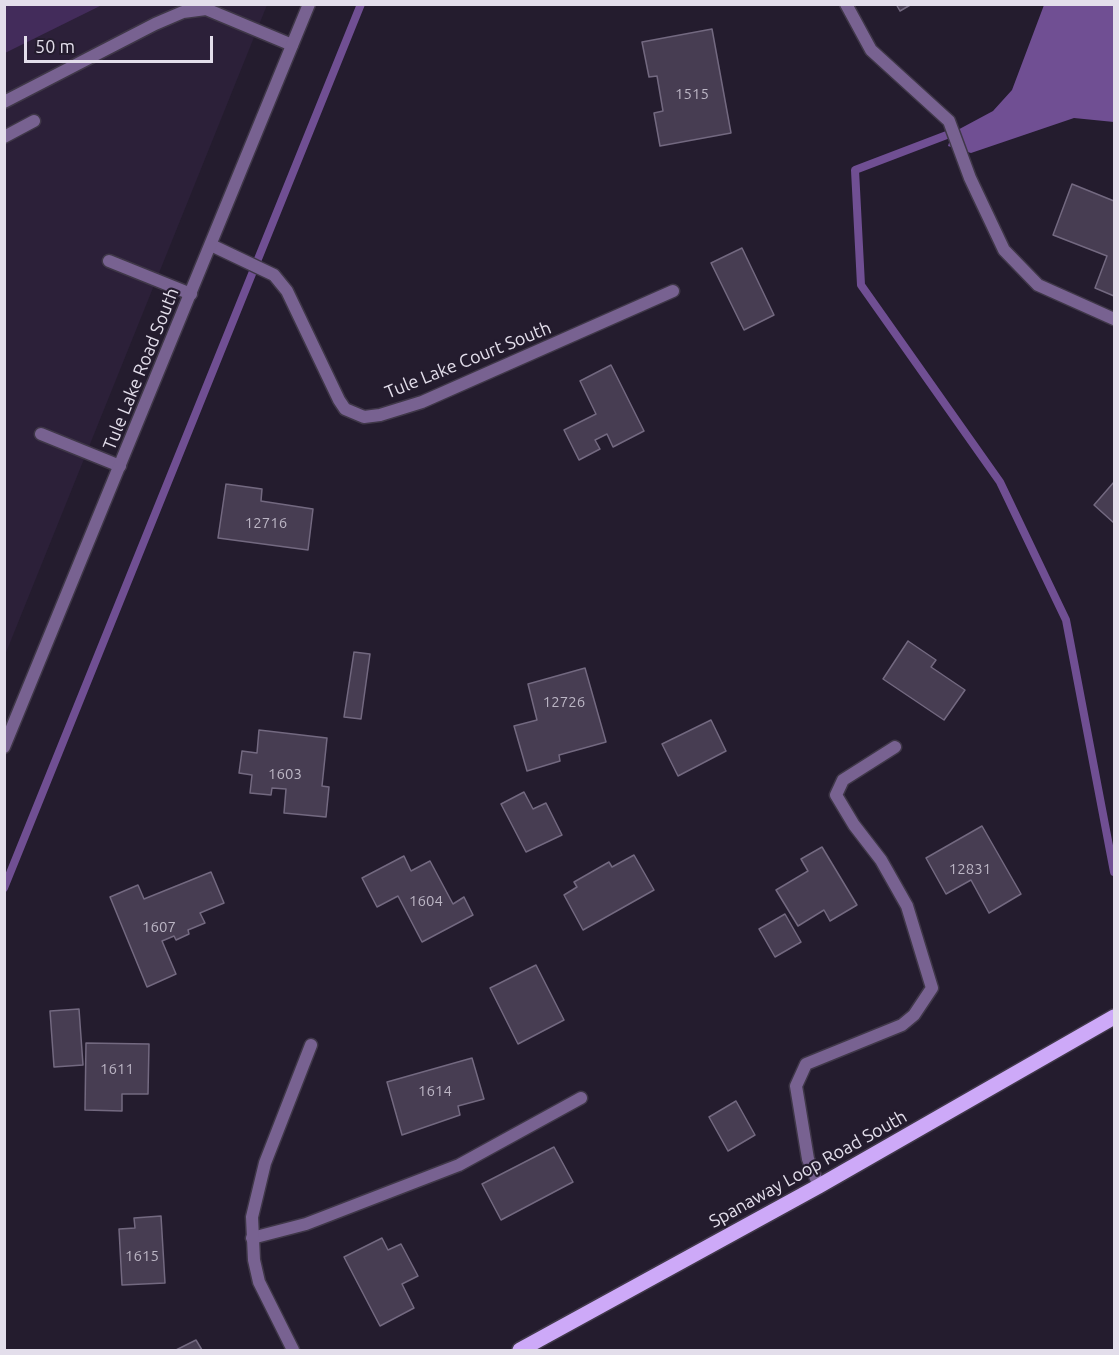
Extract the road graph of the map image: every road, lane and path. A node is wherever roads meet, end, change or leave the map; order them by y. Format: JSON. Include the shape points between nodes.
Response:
{"nodes":[{"id":1,"x":309,"y":4,"type":"edge"},
{"id":2,"x":846,"y":4,"type":"edge"},
{"id":3,"x":292,"y":45,"type":"junction"},
{"id":4,"x":4,"y":102,"type":"edge"},
{"id":5,"x":34,"y":121,"type":"dead end"},
{"id":6,"x":4,"y":136,"type":"edge"},
{"id":7,"x":211,"y":245,"type":"junction"},
{"id":8,"x":109,"y":261,"type":"dead end"},
{"id":9,"x":673,"y":291,"type":"dead end"},
{"id":10,"x":191,"y":294,"type":"junction"},
{"id":11,"x":1114,"y":319,"type":"edge"},
{"id":12,"x":41,"y":434,"type":"dead end"},
{"id":13,"x":120,"y":466,"type":"junction"},
{"id":14,"x":4,"y":747,"type":"edge"},
{"id":15,"x":895,"y":747,"type":"dead end"},
{"id":16,"x":1114,"y":1017,"type":"edge"},
{"id":17,"x":312,"y":1045,"type":"dead end"},
{"id":18,"x":581,"y":1098,"type":"dead end"},
{"id":19,"x":819,"y":1186,"type":"junction"},
{"id":20,"x":252,"y":1238,"type":"junction"},
{"id":21,"x":293,"y":1350,"type":"edge"},
{"id":22,"x":520,"y":1350,"type":"edge"}],
"edges":[{"from":1,"to":3,"type":"street","name":"Tule Lake Road South"},
{"from":2,"to":11,"type":"street","via":[[871,50],[948,121],[1004,250],[1038,285]]},
{"from":3,"to":4,"type":"street","via":[[207,9],[183,12]]},
{"from":3,"to":7,"type":"street","name":"Tule Lake Road South"},
{"from":5,"to":6,"type":"street"},
{"from":7,"to":9,"type":"street","name":"Tule Lake Court South","via":[[269,272],[287,291],[339,400],[345,409],[364,417],[422,402]]},
{"from":7,"to":10,"type":"street","name":"Tule Lake Road South"},
{"from":8,"to":10,"type":"street"},
{"from":10,"to":13,"type":"street","name":"Tule Lake Road South"},
{"from":12,"to":13,"type":"street"},
{"from":13,"to":14,"type":"street","name":"Tule Lake Road South"},
{"from":15,"to":19,"type":"street","via":[[843,780],[836,795],[907,906],[932,988],[914,1015],[902,1025],[806,1064],[796,1086],[808,1159]]},
{"from":16,"to":19,"type":"main road","name":"Spanaway Loop Road South"},
{"from":17,"to":20,"type":"street","via":[[264,1163],[252,1217]]},
{"from":18,"to":20,"type":"street","via":[[459,1165],[306,1224]]},
{"from":19,"to":22,"type":"main road","name":"Spanaway Loop Road South"},
{"from":20,"to":21,"type":"street","via":[[259,1282]]}]}
